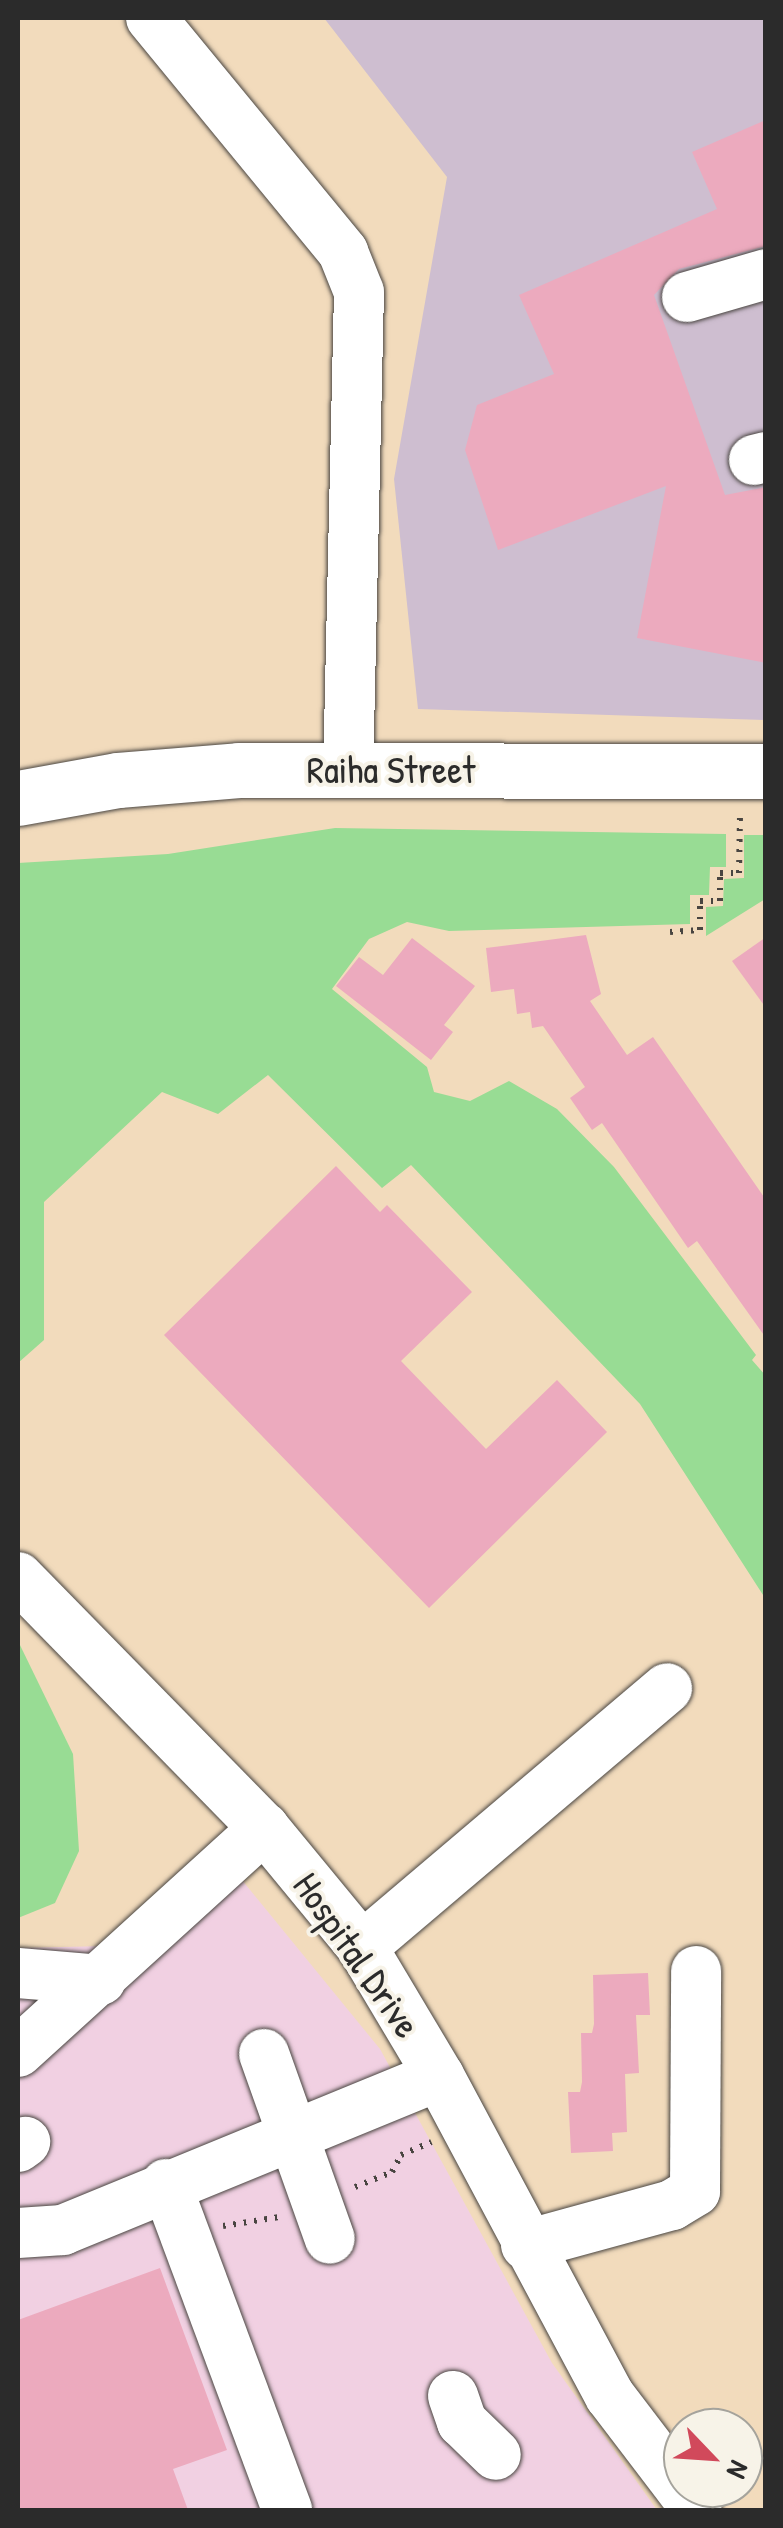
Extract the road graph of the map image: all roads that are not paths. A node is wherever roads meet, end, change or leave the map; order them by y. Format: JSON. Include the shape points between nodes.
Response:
{"nodes":[{"id":1,"x":151,"y":18,"type":"edge"},
{"id":2,"x":766,"y":274,"type":"edge"},
{"id":3,"x":687,"y":298,"type":"dead end"},
{"id":4,"x":348,"y":769,"type":"junction"},
{"id":5,"x":766,"y":772,"type":"edge"},
{"id":6,"x":18,"y":798,"type":"edge"},
{"id":7,"x":18,"y":1577,"type":"edge"},
{"id":8,"x":668,"y":1688,"type":"dead end"},
{"id":9,"x":264,"y":1828,"type":"junction"},
{"id":10,"x":362,"y":1947,"type":"junction"},
{"id":11,"x":696,"y":1971,"type":"dead end"},
{"id":12,"x":18,"y":1973,"type":"edge"},
{"id":13,"x":101,"y":1980,"type":"junction"},
{"id":14,"x":18,"y":2052,"type":"edge"},
{"id":15,"x":264,"y":2054,"type":"dead end"},
{"id":16,"x":439,"y":2076,"type":"junction"},
{"id":17,"x":293,"y":2131,"type":"junction"},
{"id":18,"x":166,"y":2184,"type":"junction"},
{"id":19,"x":310,"y":2226,"type":"road end"},
{"id":20,"x":18,"y":2233,"type":"edge"},
{"id":21,"x":526,"y":2246,"type":"junction"},
{"id":22,"x":453,"y":2396,"type":"dead end"},
{"id":23,"x":496,"y":2454,"type":"dead end"},
{"id":24,"x":287,"y":2510,"type":"edge"},
{"id":25,"x":697,"y":2510,"type":"edge"}],
"edges":[{"from":1,"to":4,"type":"street","via":[[343,252],[358,292]]},
{"from":2,"to":3,"type":"street"},
{"from":4,"to":5,"type":"main road","name":"Raiha Street"},
{"from":4,"to":6,"type":"main road","name":"Raiha Street","via":[[153,777]]},
{"from":7,"to":9,"type":"street","name":"Hospital Drive"},
{"from":8,"to":10,"type":"street"},
{"from":9,"to":10,"type":"street","name":"Hospital Drive"},
{"from":9,"to":13,"type":"street"},
{"from":10,"to":16,"type":"street","name":"Hospital Drive"},
{"from":11,"to":21,"type":"street","via":[[694,2191],[672,2205]]},
{"from":12,"to":13,"type":"street"},
{"from":13,"to":14,"type":"street"},
{"from":15,"to":17,"type":"street"},
{"from":16,"to":17,"type":"street"},
{"from":16,"to":21,"type":"street","name":"Hospital Drive"},
{"from":17,"to":18,"type":"street"},
{"from":17,"to":19,"type":"street"},
{"from":18,"to":20,"type":"street","via":[[63,2230]]},
{"from":18,"to":24,"type":"street","via":[[187,2242],[226,2309],[264,2413]]},
{"from":21,"to":25,"type":"street","name":"Hospital Drive","via":[[610,2396]]},
{"from":22,"to":23,"type":"street","via":[[462,2422]]}]}
